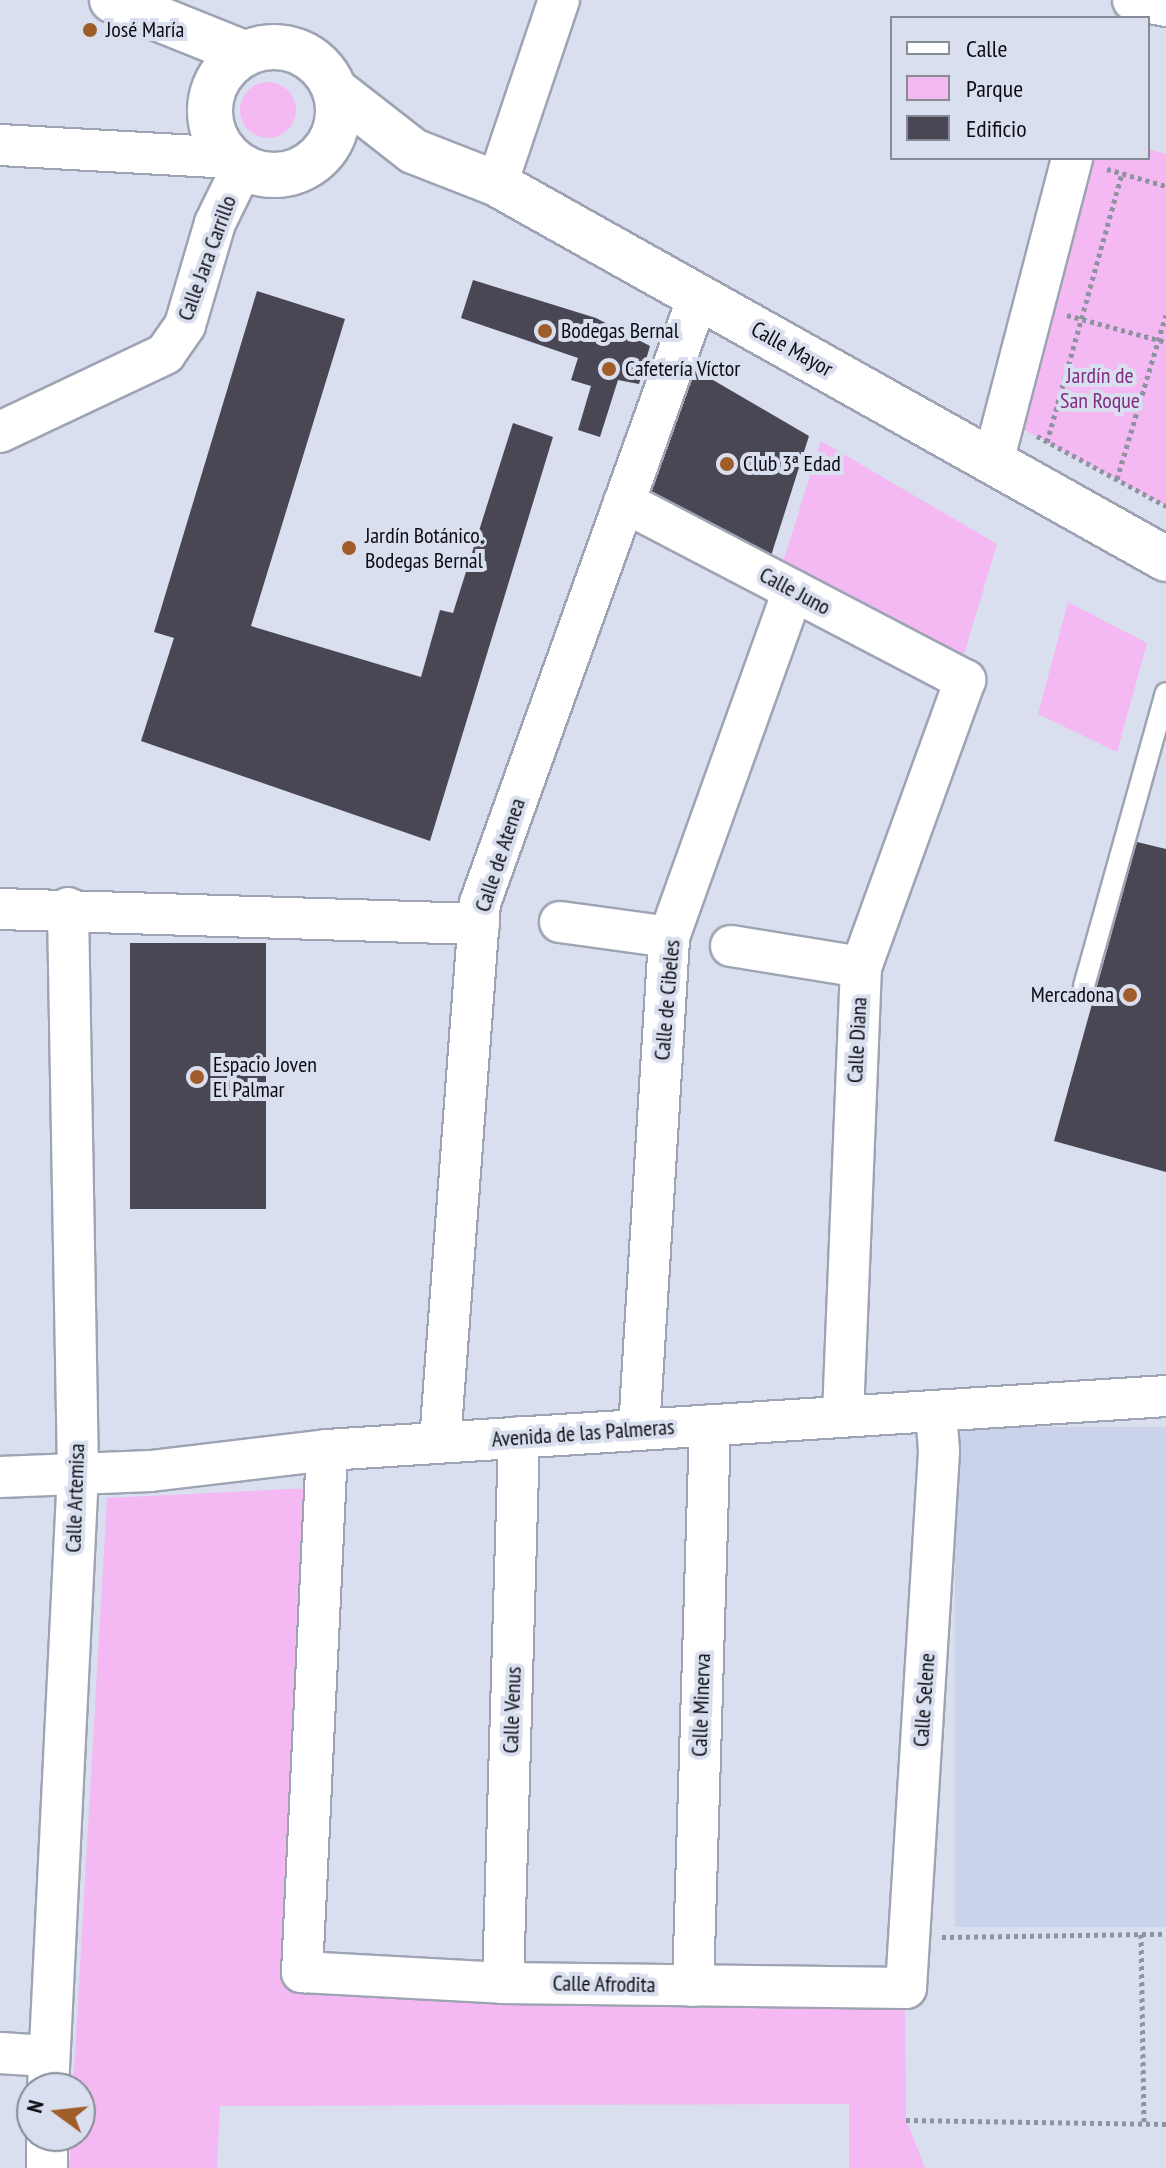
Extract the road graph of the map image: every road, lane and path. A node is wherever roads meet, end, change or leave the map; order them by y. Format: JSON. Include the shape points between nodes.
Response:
{"nodes":[{"id":1,"x":112,"y":0,"type":"edge"},
{"id":2,"x":559,"y":0,"type":"edge"},
{"id":3,"x":1133,"y":0,"type":"edge"},
{"id":4,"x":1166,"y":6,"type":"edge"},
{"id":5,"x":167,"y":21,"type":"junction"},
{"id":6,"x":244,"y":53,"type":"junction"},
{"id":7,"x":335,"y":90,"type":"junction"},
{"id":8,"x":224,"y":136,"type":"junction"},
{"id":9,"x":0,"y":145,"type":"edge"},
{"id":10,"x":413,"y":151,"type":"junction"},
{"id":11,"x":321,"y":156,"type":"junction"},
{"id":12,"x":1071,"y":160,"type":"edge"},
{"id":13,"x":1079,"y":160,"type":"edge"},
{"id":14,"x":1122,"y":173,"type":"junction"},
{"id":15,"x":497,"y":184,"type":"junction"},
{"id":16,"x":1166,"y":186,"type":"edge"},
{"id":17,"x":698,"y":297,"type":"junction"},
{"id":18,"x":1052,"y":311,"type":"dead end"},
{"id":19,"x":1166,"y":315,"type":"edge"},
{"id":20,"x":1082,"y":319,"type":"junction"},
{"id":21,"x":1159,"y":340,"type":"junction"},
{"id":22,"x":1166,"y":342,"type":"edge"},
{"id":23,"x":1005,"y":419,"type":"junction"},
{"id":24,"x":0,"y":432,"type":"edge"},
{"id":25,"x":1047,"y":442,"type":"junction"},
{"id":26,"x":993,"y":462,"type":"junction"},
{"id":27,"x":1117,"y":479,"type":"junction"},
{"id":28,"x":624,"y":502,"type":"junction"},
{"id":29,"x":1166,"y":506,"type":"edge"},
{"id":30,"x":1166,"y":559,"type":"edge"},
{"id":31,"x":793,"y":590,"type":"junction"},
{"id":32,"x":965,"y":680,"type":"joint"},
{"id":33,"x":1166,"y":693,"type":"edge"},
{"id":34,"x":68,"y":908,"type":"junction"},
{"id":35,"x":0,"y":909,"type":"edge"},
{"id":36,"x":560,"y":922,"type":"dead end"},
{"id":37,"x":479,"y":924,"type":"junction"},
{"id":38,"x":669,"y":937,"type":"junction"},
{"id":39,"x":731,"y":946,"type":"dead end"},
{"id":40,"x":861,"y":967,"type":"junction"},
{"id":41,"x":1084,"y":986,"type":"dead end"},
{"id":42,"x":1166,"y":1396,"type":"edge"},
{"id":43,"x":936,"y":1411,"type":"junction"},
{"id":44,"x":843,"y":1417,"type":"junction"},
{"id":45,"x":710,"y":1425,"type":"junction"},
{"id":46,"x":639,"y":1430,"type":"junction"},
{"id":47,"x":519,"y":1437,"type":"junction"},
{"id":48,"x":440,"y":1442,"type":"junction"},
{"id":49,"x":327,"y":1450,"type":"junction"},
{"id":50,"x":78,"y":1472,"type":"junction"},
{"id":51,"x":0,"y":1477,"type":"edge"},
{"id":52,"x":1141,"y":1934,"type":"junction"},
{"id":53,"x":1166,"y":1934,"type":"edge"},
{"id":54,"x":909,"y":1938,"type":"junction"},
{"id":55,"x":503,"y":1983,"type":"junction"},
{"id":56,"x":693,"y":1986,"type":"junction"},
{"id":57,"x":906,"y":1988,"type":"joint"},
{"id":58,"x":0,"y":2053,"type":"edge"},
{"id":59,"x":48,"y":2072,"type":"edge"},
{"id":60,"x":906,"y":2120,"type":"dead end"},
{"id":61,"x":1144,"y":2124,"type":"junction"},
{"id":62,"x":1166,"y":2124,"type":"edge"}],
"edges":[{"from":1,"to":5,"type":"street"},
{"from":2,"to":15,"type":"street"},
{"from":3,"to":4,"type":"street"},
{"from":5,"to":6,"type":"street"},
{"from":5,"to":8,"type":"street"},
{"from":6,"to":7,"type":"street","via":[[262,47],[304,53],[322,67]]},
{"from":6,"to":8,"type":"street","via":[[226,68]]},
{"from":7,"to":10,"type":"street","name":"Calle Mayor"},
{"from":7,"to":11,"type":"street","via":[[335,133]]},
{"from":8,"to":9,"type":"street","via":[[166,155]]},
{"from":8,"to":11,"type":"street","via":[[284,175]]},
{"from":8,"to":24,"type":"street","name":"Calle Jara Carrillo","via":[[215,223],[185,325],[165,354]]},
{"from":10,"to":11,"type":"street","name":"Calle Mayor"},
{"from":10,"to":15,"type":"street","name":"Calle Mayor"},
{"from":12,"to":23,"type":"street"},
{"from":13,"to":14,"type":"path"},
{"from":14,"to":16,"type":"path"},
{"from":14,"to":20,"type":"path"},
{"from":15,"to":17,"type":"street","name":"Calle Mayor"},
{"from":17,"to":26,"type":"street","name":"Calle Mayor"},
{"from":17,"to":28,"type":"street","name":"Calle de Atenea"},
{"from":18,"to":20,"type":"path"},
{"from":19,"to":21,"type":"path"},
{"from":20,"to":21,"type":"path"},
{"from":20,"to":25,"type":"path"},
{"from":21,"to":22,"type":"path"},
{"from":21,"to":27,"type":"path"},
{"from":23,"to":25,"type":"path"},
{"from":23,"to":26,"type":"street"},
{"from":25,"to":27,"type":"path"},
{"from":26,"to":30,"type":"street","name":"Calle Mayor"},
{"from":27,"to":29,"type":"path"},
{"from":28,"to":31,"type":"street","name":"Calle Juno"},
{"from":28,"to":37,"type":"street","name":"Calle de Atenea","via":[[480,903]]},
{"from":31,"to":32,"type":"street","name":"Calle Juno"},
{"from":31,"to":38,"type":"street","name":"Calle de Cibeles"},
{"from":32,"to":40,"type":"street","name":"Calle Diana"},
{"from":33,"to":41,"type":"lane"},
{"from":34,"to":35,"type":"street"},
{"from":34,"to":37,"type":"street"},
{"from":34,"to":50,"type":"street","name":"Calle Artemisa"},
{"from":36,"to":38,"type":"street"},
{"from":37,"to":48,"type":"street","name":"Calle de Atenea"},
{"from":38,"to":46,"type":"street","name":"Calle de Cibeles"},
{"from":39,"to":40,"type":"street"},
{"from":40,"to":44,"type":"street","name":"Calle Diana"},
{"from":42,"to":43,"type":"street","name":"Avenida de las Palmeras"},
{"from":43,"to":44,"type":"street","name":"Avenida de las Palmeras"},
{"from":43,"to":54,"type":"street","name":"Calle Selene","via":[[939,1451]]},
{"from":44,"to":45,"type":"street","name":"Avenida de las Palmeras"},
{"from":45,"to":46,"type":"street","name":"Avenida de las Palmeras"},
{"from":45,"to":56,"type":"street","name":"Calle Minerva"},
{"from":46,"to":47,"type":"street","name":"Avenida de las Palmeras"},
{"from":47,"to":48,"type":"street","name":"Avenida de las Palmeras"},
{"from":47,"to":55,"type":"street","name":"Calle Venus"},
{"from":48,"to":49,"type":"street","name":"Avenida de las Palmeras"},
{"from":49,"to":50,"type":"street","name":"Avenida de las Palmeras","via":[[151,1471]]},
{"from":49,"to":55,"type":"street","name":"Calle Afrodita","via":[[302,1972]]},
{"from":50,"to":51,"type":"street","name":"Avenida de las Palmeras"},
{"from":50,"to":59,"type":"street","name":"Calle Artemisa"},
{"from":52,"to":53,"type":"path"},
{"from":52,"to":54,"type":"path"},
{"from":52,"to":61,"type":"path"},
{"from":54,"to":57,"type":"street","name":"Calle Selene"},
{"from":55,"to":56,"type":"street","name":"Calle Afrodita"},
{"from":56,"to":57,"type":"street","name":"Calle Afrodita"},
{"from":58,"to":59,"type":"street"},
{"from":60,"to":61,"type":"path"},
{"from":61,"to":62,"type":"path"}]}
